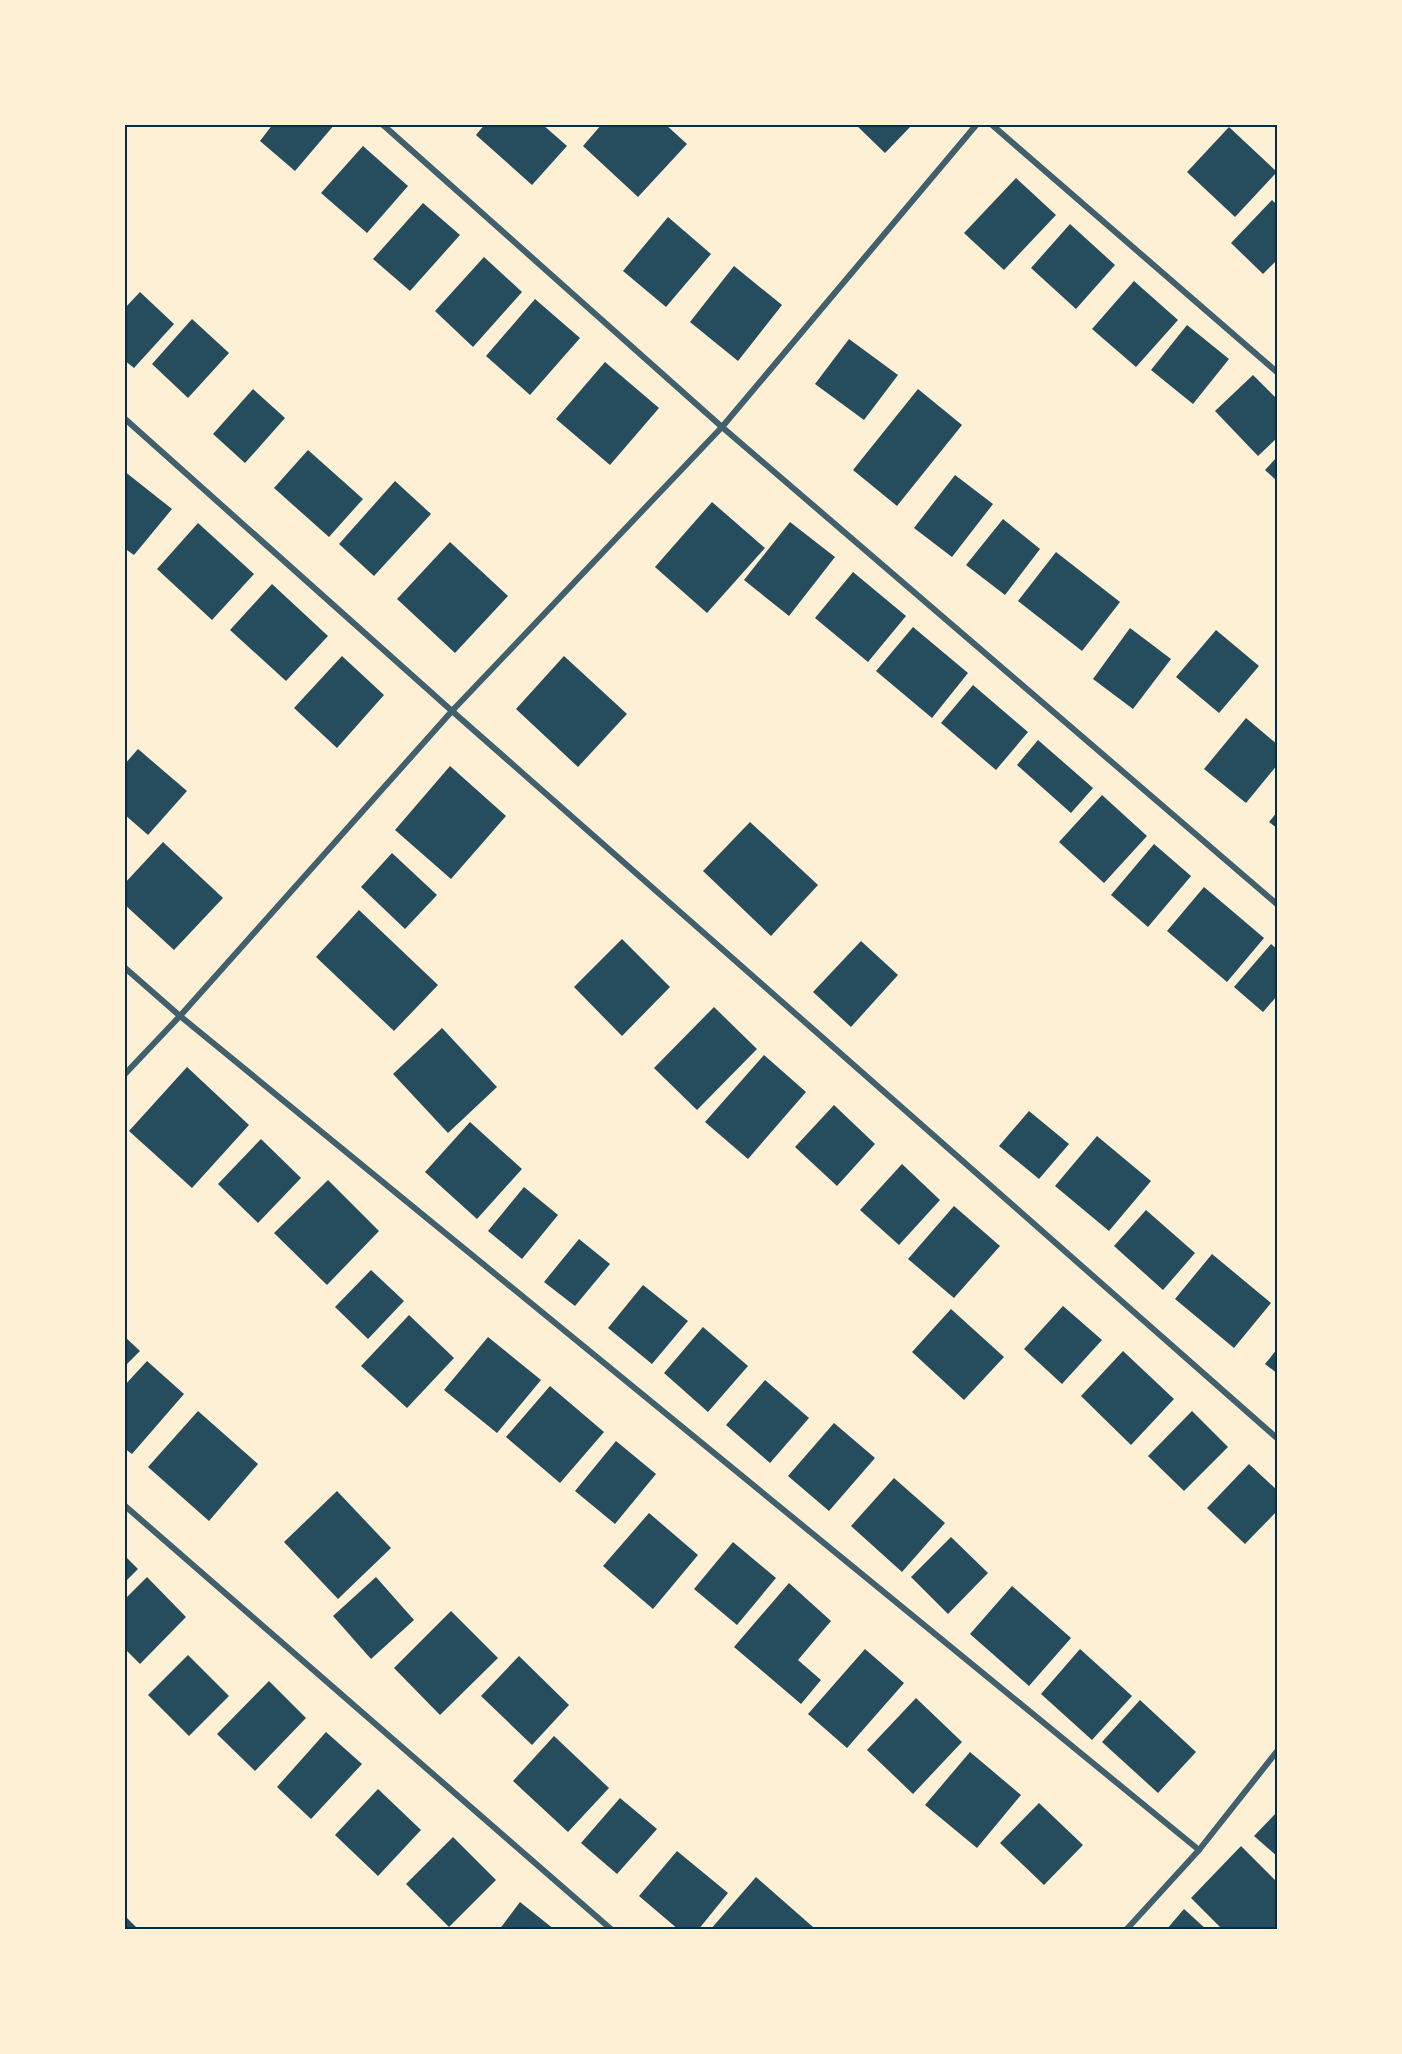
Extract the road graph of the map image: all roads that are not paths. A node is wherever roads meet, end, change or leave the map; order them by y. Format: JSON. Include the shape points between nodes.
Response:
{"nodes":[{"id":1,"x":381,"y":124,"type":"edge"},
{"id":2,"x":976,"y":124,"type":"edge"},
{"id":3,"x":991,"y":124,"type":"edge"},
{"id":4,"x":1278,"y":373,"type":"edge"},
{"id":5,"x":124,"y":418,"type":"edge"},
{"id":6,"x":722,"y":427,"type":"junction"},
{"id":7,"x":452,"y":711,"type":"junction"},
{"id":8,"x":1278,"y":905,"type":"edge"},
{"id":9,"x":124,"y":967,"type":"edge"},
{"id":10,"x":180,"y":1016,"type":"junction"},
{"id":11,"x":124,"y":1075,"type":"edge"},
{"id":12,"x":1278,"y":1439,"type":"edge"},
{"id":13,"x":124,"y":1506,"type":"edge"},
{"id":14,"x":1278,"y":1750,"type":"edge"},
{"id":15,"x":1199,"y":1850,"type":"junction"},
{"id":16,"x":612,"y":1929,"type":"edge"},
{"id":17,"x":1126,"y":1929,"type":"edge"}],
"edges":[{"from":1,"to":6,"type":"street"},
{"from":2,"to":6,"type":"street"},
{"from":3,"to":4,"type":"street"},
{"from":5,"to":7,"type":"street"},
{"from":6,"to":7,"type":"street"},
{"from":6,"to":8,"type":"street"},
{"from":7,"to":10,"type":"street"},
{"from":7,"to":12,"type":"street"},
{"from":9,"to":10,"type":"street"},
{"from":10,"to":11,"type":"street"},
{"from":10,"to":15,"type":"street"},
{"from":13,"to":16,"type":"street"},
{"from":14,"to":15,"type":"street"},
{"from":15,"to":17,"type":"street"}]}
